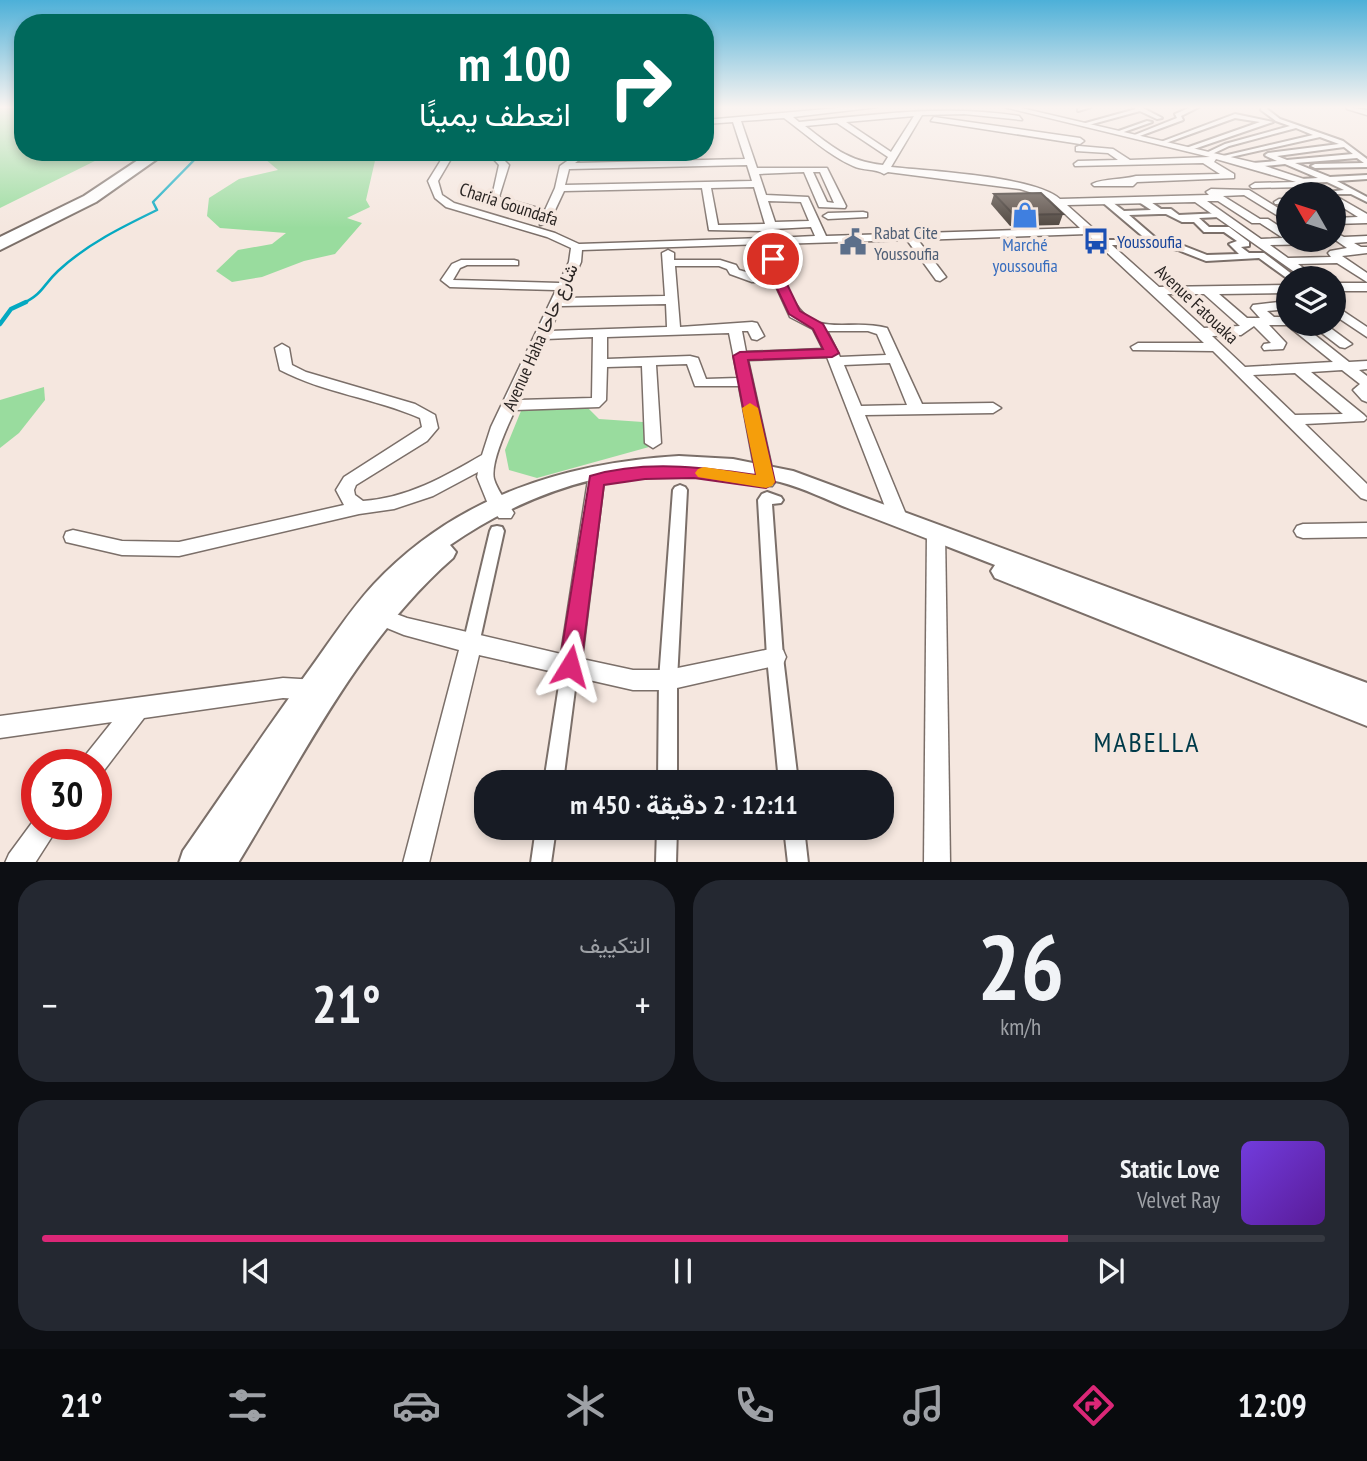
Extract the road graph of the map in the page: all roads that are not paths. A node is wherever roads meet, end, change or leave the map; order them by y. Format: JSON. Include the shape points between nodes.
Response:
{"nodes":[{"id":1,"x":746,"y":147,"type":"edge"},
{"id":2,"x":829,"y":147,"type":"edge"},
{"id":3,"x":878,"y":147,"type":"edge"},
{"id":4,"x":898,"y":147,"type":"edge"},
{"id":5,"x":1080,"y":147,"type":"edge"},
{"id":6,"x":1104,"y":147,"type":"edge"},
{"id":7,"x":1139,"y":147,"type":"dead end"},
{"id":8,"x":1179,"y":147,"type":"edge"},
{"id":9,"x":1193,"y":147,"type":"edge"},
{"id":10,"x":1223,"y":147,"type":"edge"},
{"id":11,"x":1270,"y":147,"type":"edge"},
{"id":12,"x":1329,"y":147,"type":"edge"},
{"id":13,"x":1348,"y":147,"type":"edge"},
{"id":14,"x":1188,"y":149,"type":"junction"},
{"id":15,"x":892,"y":156,"type":"junction"},
{"id":16,"x":1357,"y":156,"type":"junction"},
{"id":17,"x":1207,"y":157,"type":"junction"},
{"id":18,"x":1227,"y":158,"type":"junction"},
{"id":19,"x":787,"y":159,"type":"dead end"},
{"id":20,"x":133,"y":161,"type":"edge"},
{"id":21,"x":147,"y":161,"type":"edge"},
{"id":22,"x":445,"y":161,"type":"edge"},
{"id":23,"x":500,"y":161,"type":"edge"},
{"id":24,"x":573,"y":161,"type":"edge"},
{"id":25,"x":648,"y":161,"type":"edge"},
{"id":26,"x":1165,"y":162,"type":"junction"},
{"id":27,"x":1284,"y":162,"type":"junction"},
{"id":28,"x":1129,"y":163,"type":"junction"},
{"id":29,"x":649,"y":164,"type":"junction"},
{"id":30,"x":1078,"y":164,"type":"junction"},
{"id":31,"x":1367,"y":164,"type":"edge"},
{"id":32,"x":1253,"y":165,"type":"junction"},
{"id":33,"x":565,"y":166,"type":"junction"},
{"id":34,"x":752,"y":166,"type":"junction"},
{"id":35,"x":1299,"y":167,"type":"junction"},
{"id":36,"x":807,"y":169,"type":"dead end"},
{"id":37,"x":792,"y":170,"type":"junction"},
{"id":38,"x":884,"y":170,"type":"junction"},
{"id":39,"x":1269,"y":170,"type":"junction"},
{"id":40,"x":1367,"y":171,"type":"edge"},
{"id":41,"x":1313,"y":173,"type":"junction"},
{"id":42,"x":1231,"y":176,"type":"junction"},
{"id":43,"x":1285,"y":176,"type":"junction"},
{"id":44,"x":1367,"y":177,"type":"edge"},
{"id":45,"x":1090,"y":178,"type":"junction"},
{"id":46,"x":1190,"y":178,"type":"junction"},
{"id":47,"x":1328,"y":179,"type":"junction"},
{"id":48,"x":1301,"y":182,"type":"edge"},
{"id":49,"x":1315,"y":182,"type":"edge"},
{"id":50,"x":1336,"y":182,"type":"edge"},
{"id":51,"x":1133,"y":183,"type":"junction"},
{"id":52,"x":758,"y":184,"type":"junction"},
{"id":53,"x":1346,"y":184,"type":"edge"},
{"id":54,"x":1367,"y":184,"type":"edge"},
{"id":55,"x":1346,"y":187,"type":"edge"},
{"id":56,"x":561,"y":188,"type":"junction"},
{"id":57,"x":1276,"y":188,"type":"edge"},
{"id":58,"x":707,"y":190,"type":"junction"},
{"id":59,"x":1258,"y":191,"type":"junction"},
{"id":60,"x":1276,"y":192,"type":"edge"},
{"id":61,"x":1354,"y":192,"type":"junction"},
{"id":62,"x":1346,"y":193,"type":"edge"},
{"id":63,"x":1216,"y":195,"type":"junction"},
{"id":64,"x":763,"y":198,"type":"junction"},
{"id":65,"x":1181,"y":198,"type":"junction"},
{"id":66,"x":1196,"y":198,"type":"junction"},
{"id":67,"x":1118,"y":200,"type":"junction"},
{"id":68,"x":1142,"y":200,"type":"junction"},
{"id":69,"x":1276,"y":200,"type":"edge"},
{"id":70,"x":1105,"y":201,"type":"junction"},
{"id":71,"x":1059,"y":202,"type":"junction"},
{"id":72,"x":1346,"y":203,"type":"edge"},
{"id":73,"x":1346,"y":203,"type":"edge"},
{"id":74,"x":1366,"y":207,"type":"edge"},
{"id":75,"x":1276,"y":208,"type":"edge"},
{"id":76,"x":789,"y":211,"type":"junction"},
{"id":77,"x":1159,"y":212,"type":"junction"},
{"id":78,"x":1122,"y":213,"type":"junction"},
{"id":79,"x":549,"y":214,"type":"junction"},
{"id":80,"x":863,"y":215,"type":"dead end"},
{"id":81,"x":1177,"y":216,"type":"junction"},
{"id":82,"x":1346,"y":216,"type":"edge"},
{"id":83,"x":1224,"y":219,"type":"junction"},
{"id":84,"x":814,"y":220,"type":"junction"},
{"id":85,"x":1276,"y":220,"type":"edge"},
{"id":86,"x":1260,"y":221,"type":"junction"},
{"id":87,"x":1276,"y":230,"type":"edge"},
{"id":88,"x":539,"y":231,"type":"junction"},
{"id":89,"x":769,"y":231,"type":"junction"},
{"id":90,"x":1090,"y":231,"type":"junction"},
{"id":91,"x":0,"y":236,"type":"edge"},
{"id":92,"x":910,"y":236,"type":"junction"},
{"id":93,"x":800,"y":238,"type":"junction"},
{"id":94,"x":821,"y":238,"type":"junction"},
{"id":95,"x":1367,"y":239,"type":"edge"},
{"id":96,"x":1276,"y":240,"type":"edge"},
{"id":97,"x":1155,"y":242,"type":"junction"},
{"id":98,"x":1259,"y":242,"type":"junction"},
{"id":99,"x":667,"y":243,"type":"junction"},
{"id":100,"x":1103,"y":243,"type":"junction"},
{"id":101,"x":0,"y":244,"type":"edge"},
{"id":102,"x":577,"y":247,"type":"junction"},
{"id":103,"x":1352,"y":252,"type":"edge"},
{"id":104,"x":1247,"y":256,"type":"junction"},
{"id":105,"x":1286,"y":261,"type":"junction"},
{"id":106,"x":514,"y":263,"type":"dead end"},
{"id":107,"x":668,"y":263,"type":"junction"},
{"id":108,"x":1276,"y":266,"type":"edge"},
{"id":109,"x":1293,"y":266,"type":"edge"},
{"id":110,"x":940,"y":277,"type":"dead end"},
{"id":111,"x":778,"y":278,"type":"junction"},
{"id":112,"x":1367,"y":278,"type":"edge"},
{"id":113,"x":563,"y":285,"type":"junction"},
{"id":114,"x":1367,"y":286,"type":"edge"},
{"id":115,"x":1348,"y":287,"type":"joint"},
{"id":116,"x":1276,"y":289,"type":"edge"},
{"id":117,"x":1207,"y":290,"type":"junction"},
{"id":118,"x":1156,"y":291,"type":"junction"},
{"id":119,"x":670,"y":300,"type":"junction"},
{"id":120,"x":1367,"y":300,"type":"edge"},
{"id":121,"x":555,"y":302,"type":"junction"},
{"id":122,"x":1276,"y":306,"type":"edge"},
{"id":123,"x":1346,"y":316,"type":"edge"},
{"id":124,"x":1367,"y":317,"type":"edge"},
{"id":125,"x":1346,"y":320,"type":"edge"},
{"id":126,"x":1276,"y":321,"type":"edge"},
{"id":127,"x":1257,"y":322,"type":"junction"},
{"id":128,"x":818,"y":327,"type":"junction"},
{"id":129,"x":733,"y":329,"type":"junction"},
{"id":130,"x":674,"y":330,"type":"junction"},
{"id":131,"x":1200,"y":332,"type":"junction"},
{"id":132,"x":1367,"y":332,"type":"edge"},
{"id":133,"x":600,"y":334,"type":"junction"},
{"id":134,"x":542,"y":335,"type":"junction"},
{"id":135,"x":757,"y":336,"type":"dead end"},
{"id":136,"x":1308,"y":336,"type":"edge"},
{"id":137,"x":1334,"y":336,"type":"edge"},
{"id":138,"x":1345,"y":344,"type":"dead end"},
{"id":139,"x":1269,"y":346,"type":"dead end"},
{"id":140,"x":1138,"y":347,"type":"dead end"},
{"id":141,"x":1215,"y":347,"type":"junction"},
{"id":142,"x":282,"y":348,"type":"dead end"},
{"id":143,"x":740,"y":356,"type":"junction"},
{"id":144,"x":833,"y":357,"type":"junction"},
{"id":145,"x":895,"y":359,"type":"junction"},
{"id":146,"x":649,"y":361,"type":"junction"},
{"id":147,"x":600,"y":363,"type":"junction"},
{"id":148,"x":1367,"y":365,"type":"edge"},
{"id":149,"x":1346,"y":366,"type":"junction"},
{"id":150,"x":1298,"y":368,"type":"junction"},
{"id":151,"x":1240,"y":371,"type":"junction"},
{"id":152,"x":745,"y":383,"type":"junction"},
{"id":153,"x":1367,"y":384,"type":"edge"},
{"id":154,"x":1367,"y":397,"type":"edge"},
{"id":155,"x":510,"y":405,"type":"junction"},
{"id":156,"x":993,"y":408,"type":"dead end"},
{"id":157,"x":917,"y":410,"type":"junction"},
{"id":158,"x":854,"y":411,"type":"junction"},
{"id":159,"x":1362,"y":418,"type":"edge"},
{"id":160,"x":1292,"y":420,"type":"junction"},
{"id":161,"x":653,"y":443,"type":"dead end"},
{"id":162,"x":489,"y":458,"type":"junction"},
{"id":163,"x":596,"y":480,"type":"junction"},
{"id":164,"x":769,"y":484,"type":"junction"},
{"id":165,"x":680,"y":490,"type":"dead end"},
{"id":166,"x":1367,"y":494,"type":"edge"},
{"id":167,"x":359,"y":508,"type":"junction"},
{"id":168,"x":500,"y":516,"type":"junction"},
{"id":169,"x":898,"y":517,"type":"junction"},
{"id":170,"x":1367,"y":530,"type":"edge"},
{"id":171,"x":1303,"y":531,"type":"dead end"},
{"id":172,"x":73,"y":537,"type":"dead end"},
{"id":173,"x":935,"y":538,"type":"junction"},
{"id":174,"x":373,"y":614,"type":"junction"},
{"id":175,"x":471,"y":644,"type":"junction"},
{"id":176,"x":775,"y":657,"type":"junction"},
{"id":177,"x":570,"y":666,"type":"junction"},
{"id":178,"x":668,"y":680,"type":"junction"},
{"id":179,"x":320,"y":690,"type":"junction"},
{"id":180,"x":1367,"y":696,"type":"edge"},
{"id":181,"x":138,"y":708,"type":"junction"},
{"id":182,"x":1367,"y":713,"type":"edge"},
{"id":183,"x":0,"y":727,"type":"edge"},
{"id":184,"x":106,"y":749,"type":"edge"},
{"id":185,"x":555,"y":770,"type":"edge"},
{"id":186,"x":667,"y":770,"type":"edge"},
{"id":187,"x":788,"y":770,"type":"edge"},
{"id":188,"x":35,"y":840,"type":"edge"},
{"id":189,"x":544,"y":840,"type":"edge"},
{"id":190,"x":667,"y":840,"type":"edge"},
{"id":191,"x":795,"y":840,"type":"edge"},
{"id":192,"x":19,"y":862,"type":"edge"},
{"id":193,"x":196,"y":862,"type":"edge"},
{"id":194,"x":220,"y":862,"type":"edge"},
{"id":195,"x":416,"y":862,"type":"edge"},
{"id":196,"x":541,"y":862,"type":"edge"},
{"id":197,"x":666,"y":862,"type":"edge"},
{"id":198,"x":798,"y":862,"type":"edge"},
{"id":199,"x":937,"y":862,"type":"edge"}],
"edges":[{"from":1,"to":34,"type":"street"},
{"from":2,"to":38,"type":"street","name":"Avenue Fatouaka","via":[[847,161]]},
{"from":3,"to":15,"type":"street"},
{"from":4,"to":15,"type":"street"},
{"from":5,"to":30,"type":"street"},
{"from":6,"to":28,"type":"street"},
{"from":7,"to":26,"type":"street"},
{"from":8,"to":14,"type":"street"},
{"from":9,"to":14,"type":"street"},
{"from":10,"to":17,"type":"street"},
{"from":11,"to":18,"type":"street"},
{"from":12,"to":27,"type":"street","via":[[1268,155]]},
{"from":13,"to":16,"type":"street"},
{"from":14,"to":17,"type":"street"},
{"from":15,"to":38,"type":"street"},
{"from":16,"to":27,"type":"street"},
{"from":16,"to":31,"type":"street"},
{"from":17,"to":18,"type":"street"},
{"from":17,"to":26,"type":"street"},
{"from":17,"to":42,"type":"street"},
{"from":18,"to":32,"type":"street"},
{"from":19,"to":37,"type":"street"},
{"from":20,"to":91,"type":"highway","via":[[89,191]]},
{"from":21,"to":101,"type":"highway","via":[[107,189]]},
{"from":22,"to":88,"type":"street","name":"Charia Goundafa","via":[[433,181],[438,196],[464,211]]},
{"from":23,"to":79,"type":"street","via":[[504,165],[494,199]]},
{"from":24,"to":33,"type":"street"},
{"from":25,"to":29,"type":"street"},
{"from":26,"to":28,"type":"street"},
{"from":26,"to":46,"type":"street"},
{"from":27,"to":32,"type":"street"},
{"from":27,"to":35,"type":"street"},
{"from":28,"to":30,"type":"street"},
{"from":29,"to":33,"type":"street"},
{"from":29,"to":34,"type":"street"},
{"from":30,"to":45,"type":"street"},
{"from":31,"to":35,"type":"street"},
{"from":32,"to":39,"type":"street"},
{"from":33,"to":56,"type":"street"},
{"from":34,"to":37,"type":"street"},
{"from":34,"to":52,"type":"street"},
{"from":35,"to":39,"type":"street"},
{"from":35,"to":41,"type":"street"},
{"from":36,"to":37,"type":"street"},
{"from":38,"to":71,"type":"street","name":"Avenue Fatouaka","via":[[1022,186]]},
{"from":39,"to":43,"type":"street"},
{"from":40,"to":41,"type":"street"},
{"from":41,"to":43,"type":"street"},
{"from":41,"to":47,"type":"street"},
{"from":42,"to":46,"type":"street"},
{"from":42,"to":59,"type":"street","via":[[1243,178]]},
{"from":43,"to":48,"type":"street"},
{"from":44,"to":47,"type":"street"},
{"from":45,"to":51,"type":"street"},
{"from":45,"to":67,"type":"street"},
{"from":46,"to":51,"type":"street","via":[[1136,179]]},
{"from":46,"to":63,"type":"street"},
{"from":47,"to":49,"type":"street"},
{"from":47,"to":50,"type":"street"},
{"from":51,"to":65,"type":"street"},
{"from":52,"to":58,"type":"street"},
{"from":52,"to":64,"type":"street"},
{"from":53,"to":54,"type":"street"},
{"from":55,"to":61,"type":"street"},
{"from":56,"to":58,"type":"street","via":[[676,186],[679,195]]},
{"from":56,"to":79,"type":"street"},
{"from":57,"to":59,"type":"street"},
{"from":58,"to":89,"type":"street","via":[[713,228]]},
{"from":59,"to":60,"type":"street"},
{"from":59,"to":63,"type":"street"},
{"from":59,"to":69,"type":"street"},
{"from":59,"to":75,"type":"street"},
{"from":61,"to":62,"type":"street"},
{"from":61,"to":74,"type":"street"},
{"from":63,"to":66,"type":"street"},
{"from":63,"to":86,"type":"street"},
{"from":64,"to":76,"type":"street"},
{"from":64,"to":89,"type":"street"},
{"from":65,"to":66,"type":"street"},
{"from":65,"to":68,"type":"street"},
{"from":66,"to":83,"type":"street"},
{"from":67,"to":68,"type":"street"},
{"from":67,"to":70,"type":"street"},
{"from":68,"to":77,"type":"street"},
{"from":70,"to":71,"type":"street"},
{"from":70,"to":78,"type":"street"},
{"from":71,"to":90,"type":"street","name":"Avenue Fatouaka"},
{"from":72,"to":74,"type":"street"},
{"from":73,"to":74,"type":"street"},
{"from":74,"to":82,"type":"street"},
{"from":76,"to":84,"type":"street"},
{"from":76,"to":84,"type":"street","via":[[804,199]]},
{"from":76,"to":89,"type":"street"},
{"from":76,"to":93,"type":"street"},
{"from":77,"to":78,"type":"street"},
{"from":77,"to":81,"type":"street"},
{"from":78,"to":97,"type":"street"},
{"from":79,"to":88,"type":"street"},
{"from":80,"to":84,"type":"street"},
{"from":81,"to":83,"type":"street"},
{"from":81,"to":104,"type":"street","via":[[1196,219],[1207,230],[1226,229],[1246,244],[1233,244]]},
{"from":83,"to":86,"type":"street"},
{"from":83,"to":98,"type":"street"},
{"from":84,"to":94,"type":"street"},
{"from":85,"to":86,"type":"street"},
{"from":86,"to":87,"type":"street"},
{"from":88,"to":102,"type":"street","name":"Charia Goundafa"},
{"from":89,"to":93,"type":"street","name":"Avenue Haha شارع حاحا"},
{"from":89,"to":99,"type":"street","name":"Avenue Haha شارع حاحا"},
{"from":89,"to":111,"type":"street"},
{"from":90,"to":92,"type":"street","name":"Avenue Haha شارع حاحا"},
{"from":90,"to":100,"type":"street","name":"Avenue Fatouaka"},
{"from":92,"to":94,"type":"street","name":"Avenue Haha شارع حاحا"},
{"from":92,"to":110,"type":"street"},
{"from":93,"to":94,"type":"street","name":"Avenue Haha شارع حاحا"},
{"from":95,"to":103,"type":"street"},
{"from":96,"to":98,"type":"street"},
{"from":97,"to":100,"type":"street"},
{"from":97,"to":104,"type":"street","via":[[1206,258]]},
{"from":98,"to":105,"type":"street"},
{"from":99,"to":102,"type":"street","name":"Avenue Haha شارع حاحا"},
{"from":99,"to":107,"type":"street"},
{"from":100,"to":118,"type":"street","name":"Avenue Fatouaka"},
{"from":102,"to":113,"type":"street","name":"Avenue Haha شارع حاحا"},
{"from":103,"to":105,"type":"street"},
{"from":103,"to":112,"type":"street"},
{"from":104,"to":108,"type":"street","via":[[1261,255]]},
{"from":105,"to":109,"type":"street"},
{"from":106,"to":113,"type":"street","via":[[465,262],[456,266],[449,280]]},
{"from":107,"to":111,"type":"street","via":[[720,262],[742,275]]},
{"from":107,"to":119,"type":"street"},
{"from":111,"to":128,"type":"street","via":[[795,314]]},
{"from":113,"to":121,"type":"street","name":"Avenue Haha شارع حاحا"},
{"from":114,"to":115,"type":"street"},
{"from":115,"to":120,"type":"street"},
{"from":116,"to":117,"type":"street"},
{"from":117,"to":118,"type":"street"},
{"from":117,"to":127,"type":"street"},
{"from":118,"to":131,"type":"street","name":"Avenue Fatouaka"},
{"from":119,"to":121,"type":"street"},
{"from":119,"to":130,"type":"street"},
{"from":121,"to":134,"type":"street","name":"Avenue Haha شارع حاحا"},
{"from":122,"to":127,"type":"street","via":[[1257,308]]},
{"from":123,"to":124,"type":"street"},
{"from":125,"to":132,"type":"street"},
{"from":126,"to":127,"type":"street"},
{"from":127,"to":131,"type":"street","via":[[1241,331]]},
{"from":127,"to":139,"type":"street","via":[[1279,343]]},
{"from":128,"to":144,"type":"street"},
{"from":128,"to":145,"type":"street","via":[[879,329]]},
{"from":129,"to":130,"type":"street"},
{"from":129,"to":135,"type":"street","via":[[751,326]]},
{"from":129,"to":143,"type":"street"},
{"from":130,"to":133,"type":"street"},
{"from":131,"to":141,"type":"street","name":"Avenue Fatouaka"},
{"from":133,"to":134,"type":"street"},
{"from":133,"to":147,"type":"street"},
{"from":134,"to":155,"type":"street","name":"Avenue Haha شارع حاحا"},
{"from":136,"to":149,"type":"street"},
{"from":137,"to":138,"type":"street"},
{"from":140,"to":141,"type":"street"},
{"from":141,"to":151,"type":"street","name":"Avenue Fatouaka"},
{"from":142,"to":167,"type":"street","via":[[285,367],[300,376],[403,403],[427,415],[430,428],[421,437],[350,481],[345,489],[347,498]]},
{"from":143,"to":144,"type":"street"},
{"from":143,"to":152,"type":"street"},
{"from":144,"to":145,"type":"street"},
{"from":144,"to":158,"type":"street"},
{"from":145,"to":157,"type":"street"},
{"from":146,"to":147,"type":"street"},
{"from":146,"to":152,"type":"street","via":[[691,360],[700,383]]},
{"from":146,"to":161,"type":"street"},
{"from":147,"to":155,"type":"street","via":[[599,400],[594,404]]},
{"from":148,"to":149,"type":"street"},
{"from":149,"to":150,"type":"street"},
{"from":149,"to":153,"type":"street"},
{"from":150,"to":151,"type":"street"},
{"from":150,"to":159,"type":"street"},
{"from":151,"to":160,"type":"street","name":"Avenue Fatouaka"},
{"from":152,"to":164,"type":"street"},
{"from":153,"to":154,"type":"street","via":[[1360,390]]},
{"from":155,"to":162,"type":"street","name":"Avenue Haha شارع حاحا"},
{"from":156,"to":157,"type":"street"},
{"from":157,"to":158,"type":"street"},
{"from":158,"to":169,"type":"street"},
{"from":159,"to":160,"type":"street"},
{"from":160,"to":166,"type":"street","name":"Avenue Fatouaka"},
{"from":162,"to":167,"type":"street","via":[[399,503]]},
{"from":162,"to":168,"type":"street","name":"Avenue Haha شارع حاحا","via":[[485,477]]},
{"from":163,"to":164,"type":"street","via":[[683,472],[730,475]]},
{"from":163,"to":168,"type":"street","via":[[545,495]]},
{"from":163,"to":177,"type":"street"},
{"from":164,"to":168,"type":"street","via":[[694,461],[654,461],[562,478]]},
{"from":164,"to":169,"type":"street","via":[[807,482]]},
{"from":164,"to":173,"type":"street"},
{"from":164,"to":176,"type":"street","via":[[765,500]]},
{"from":165,"to":178,"type":"street"},
{"from":167,"to":172,"type":"street","via":[[179,549],[122,548]]},
{"from":168,"to":174,"type":"street","via":[[453,545]]},
{"from":168,"to":175,"type":"street"},
{"from":169,"to":173,"type":"street"},
{"from":170,"to":171,"type":"street"},
{"from":173,"to":180,"type":"street"},
{"from":173,"to":182,"type":"street"},
{"from":173,"to":199,"type":"street"},
{"from":174,"to":175,"type":"street"},
{"from":174,"to":179,"type":"street"},
{"from":175,"to":177,"type":"street"},
{"from":175,"to":195,"type":"street"},
{"from":176,"to":178,"type":"street"},
{"from":176,"to":187,"type":"street"},
{"from":177,"to":178,"type":"street","via":[[633,680]]},
{"from":177,"to":185,"type":"street"},
{"from":178,"to":186,"type":"street"},
{"from":179,"to":181,"type":"street","via":[[284,688]]},
{"from":179,"to":193,"type":"street"},
{"from":179,"to":194,"type":"street"},
{"from":181,"to":183,"type":"street"},
{"from":181,"to":184,"type":"street"},
{"from":188,"to":192,"type":"street"},
{"from":189,"to":196,"type":"street"},
{"from":190,"to":197,"type":"street"},
{"from":191,"to":198,"type":"street"}]}
